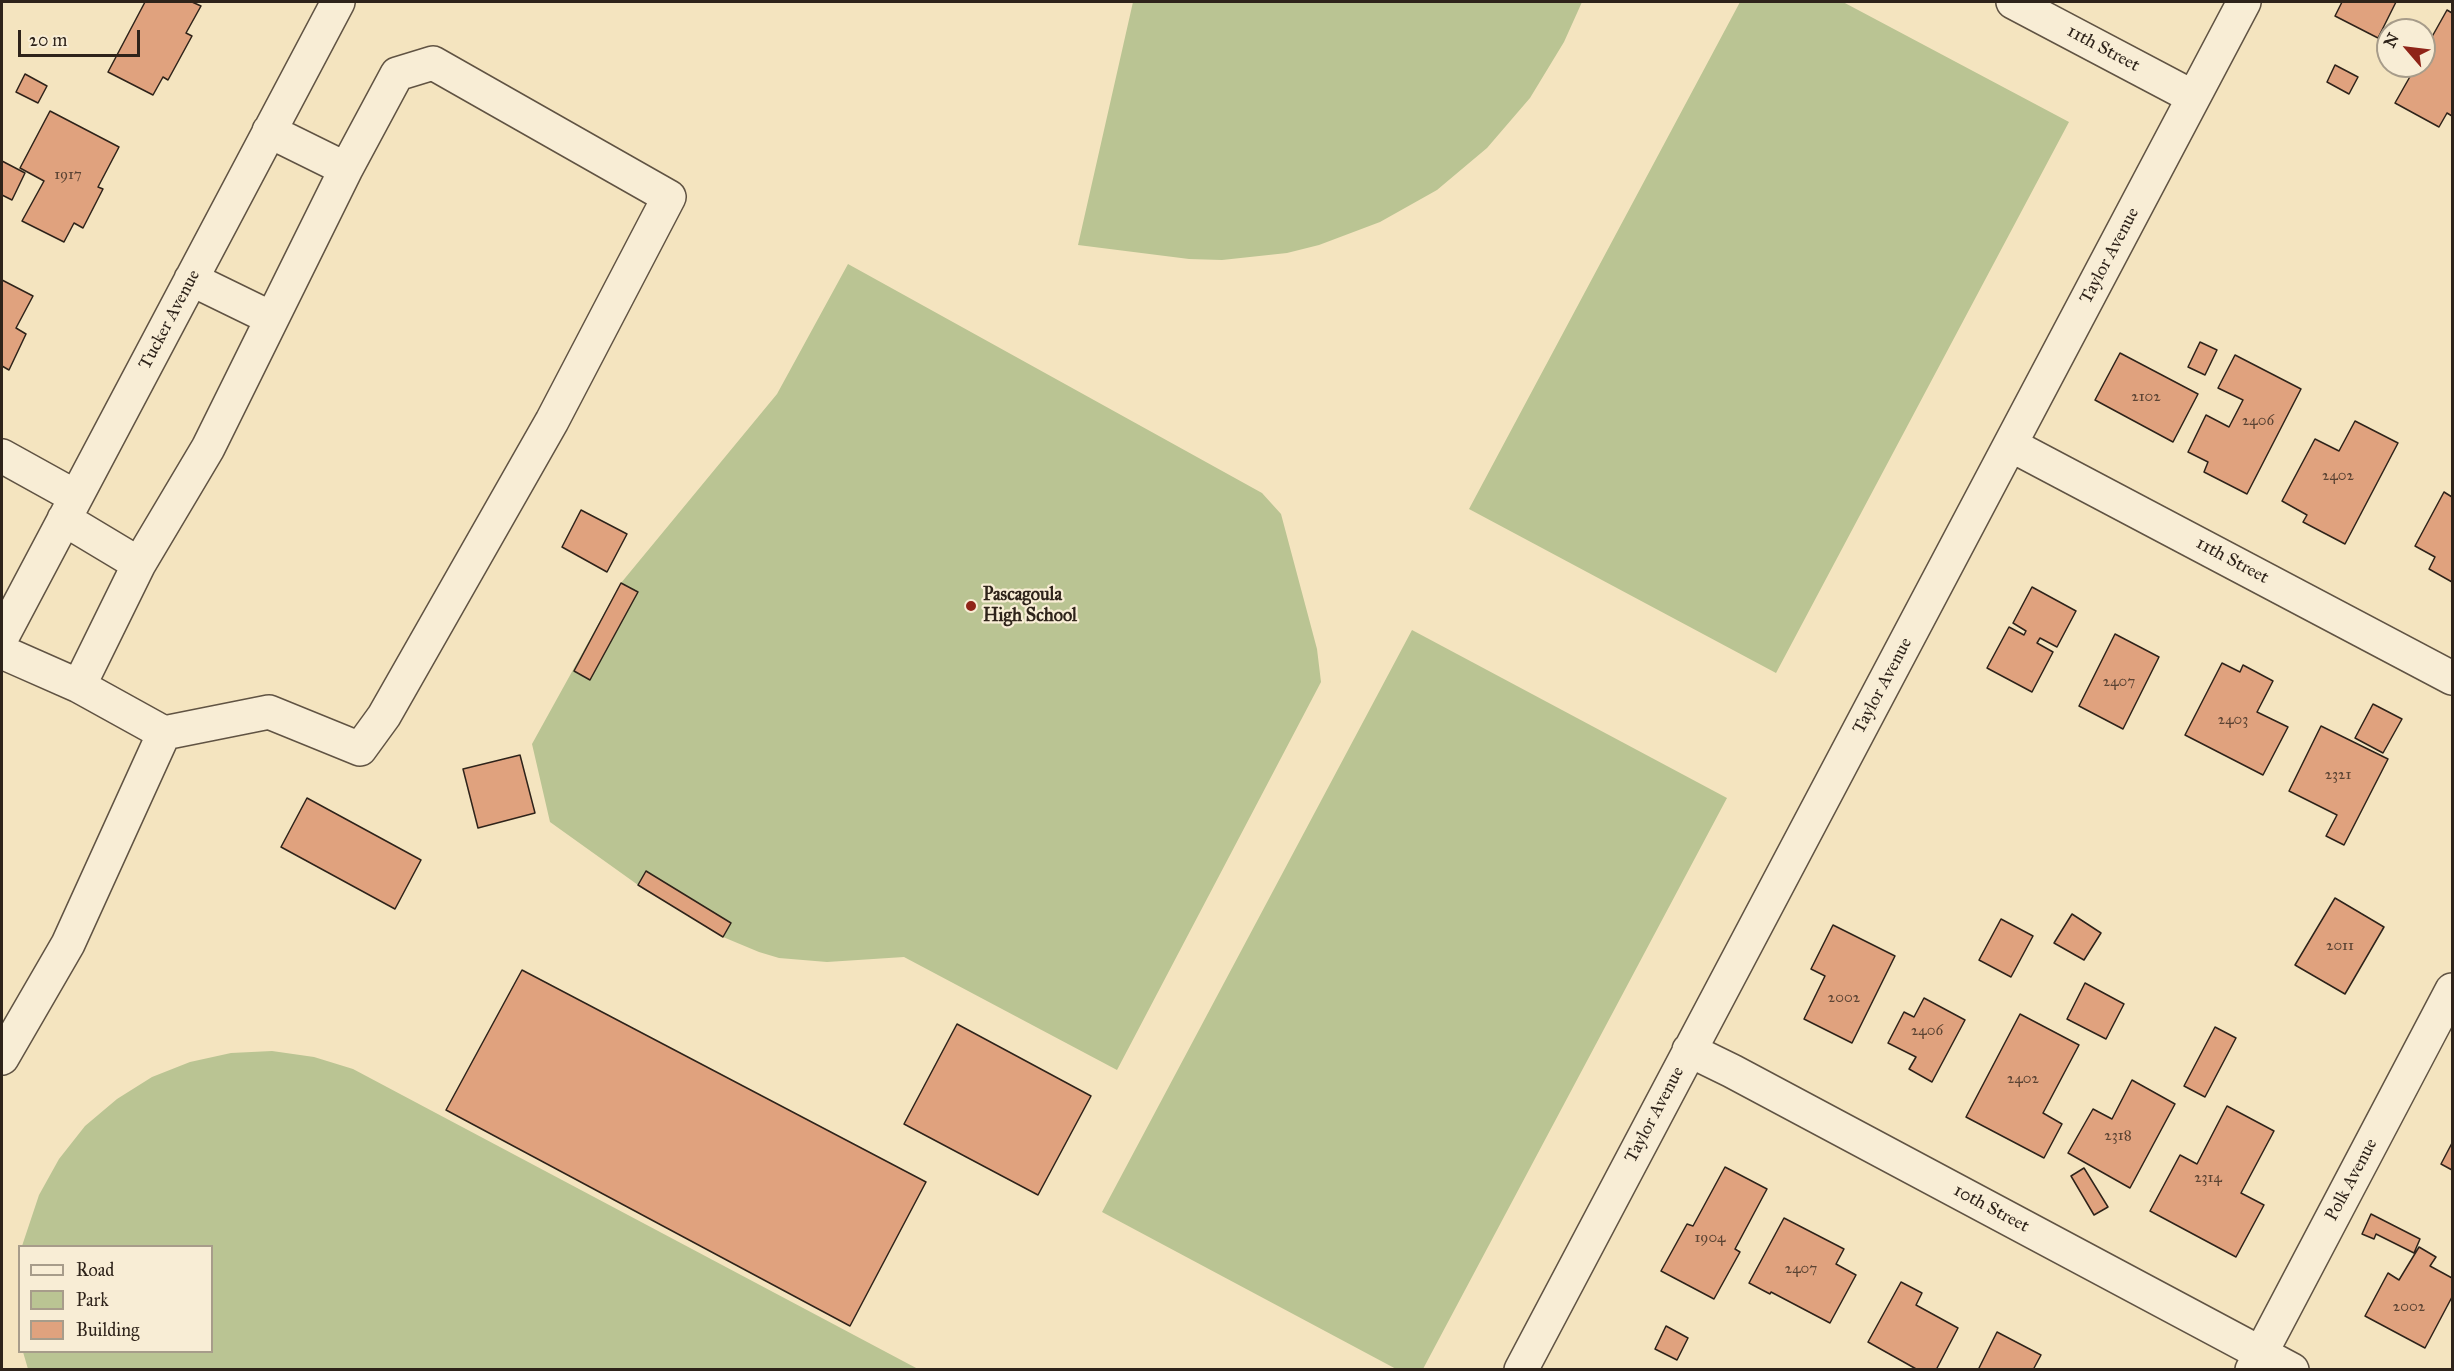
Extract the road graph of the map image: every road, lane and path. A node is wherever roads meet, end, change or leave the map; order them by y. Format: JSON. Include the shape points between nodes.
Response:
{"nodes":[{"id":1,"x":338,"y":2,"type":"edge"},
{"id":2,"x":2013,"y":2,"type":"edge"},
{"id":3,"x":2244,"y":2,"type":"edge"},
{"id":4,"x":2193,"y":97,"type":"junction"},
{"id":5,"x":269,"y":131,"type":"junction"},
{"id":6,"x":346,"y":169,"type":"junction"},
{"id":7,"x":192,"y":279,"type":"junction"},
{"id":8,"x":271,"y":318,"type":"junction"},
{"id":9,"x":2011,"y":445,"type":"junction"},
{"id":10,"x":2,"y":456,"type":"edge"},
{"id":11,"x":70,"y":508,"type":"junction"},
{"id":12,"x":139,"y":564,"type":"junction"},
{"id":13,"x":2,"y":638,"type":"edge"},
{"id":14,"x":2,"y":652,"type":"edge"},
{"id":15,"x":2452,"y":678,"type":"edge"},
{"id":16,"x":79,"y":686,"type":"junction"},
{"id":17,"x":164,"y":733,"type":"junction"},
{"id":18,"x":2452,"y":990,"type":"edge"},
{"id":19,"x":1689,"y":1050,"type":"junction"},
{"id":20,"x":2,"y":1058,"type":"edge"},
{"id":21,"x":2256,"y":1361,"type":"edge"},
{"id":22,"x":1521,"y":1370,"type":"edge"},
{"id":23,"x":2292,"y":1370,"type":"edge"}],
"edges":[{"from":1,"to":5,"type":"street","name":"Tucker Avenue"},
{"from":2,"to":4,"type":"street","name":"11th Street"},
{"from":3,"to":4,"type":"street","name":"Taylor Avenue"},
{"from":4,"to":9,"type":"street","name":"Taylor Avenue"},
{"from":5,"to":6,"type":"street"},
{"from":5,"to":7,"type":"street","name":"Tucker Avenue"},
{"from":6,"to":8,"type":"street"},
{"from":6,"to":17,"type":"street","via":[[397,74],[433,63],[669,197],[552,421],[404,680],[360,749],[269,712]]},
{"from":7,"to":8,"type":"street"},
{"from":7,"to":11,"type":"street","name":"Tucker Avenue"},
{"from":8,"to":12,"type":"street","via":[[208,448]]},
{"from":9,"to":15,"type":"street","name":"11th Street"},
{"from":9,"to":19,"type":"street","name":"Taylor Avenue"},
{"from":10,"to":11,"type":"street"},
{"from":11,"to":12,"type":"street"},
{"from":11,"to":13,"type":"street","name":"Tucker Avenue"},
{"from":12,"to":16,"type":"street"},
{"from":14,"to":16,"type":"street"},
{"from":16,"to":17,"type":"street"},
{"from":17,"to":20,"type":"street","via":[[68,944]]},
{"from":18,"to":21,"type":"street","name":"Polk Avenue"},
{"from":19,"to":21,"type":"street","name":"10th Street","via":[[1743,1076]]},
{"from":19,"to":22,"type":"street","name":"Taylor Avenue"},
{"from":21,"to":23,"type":"street","name":"10th Street"}]}
